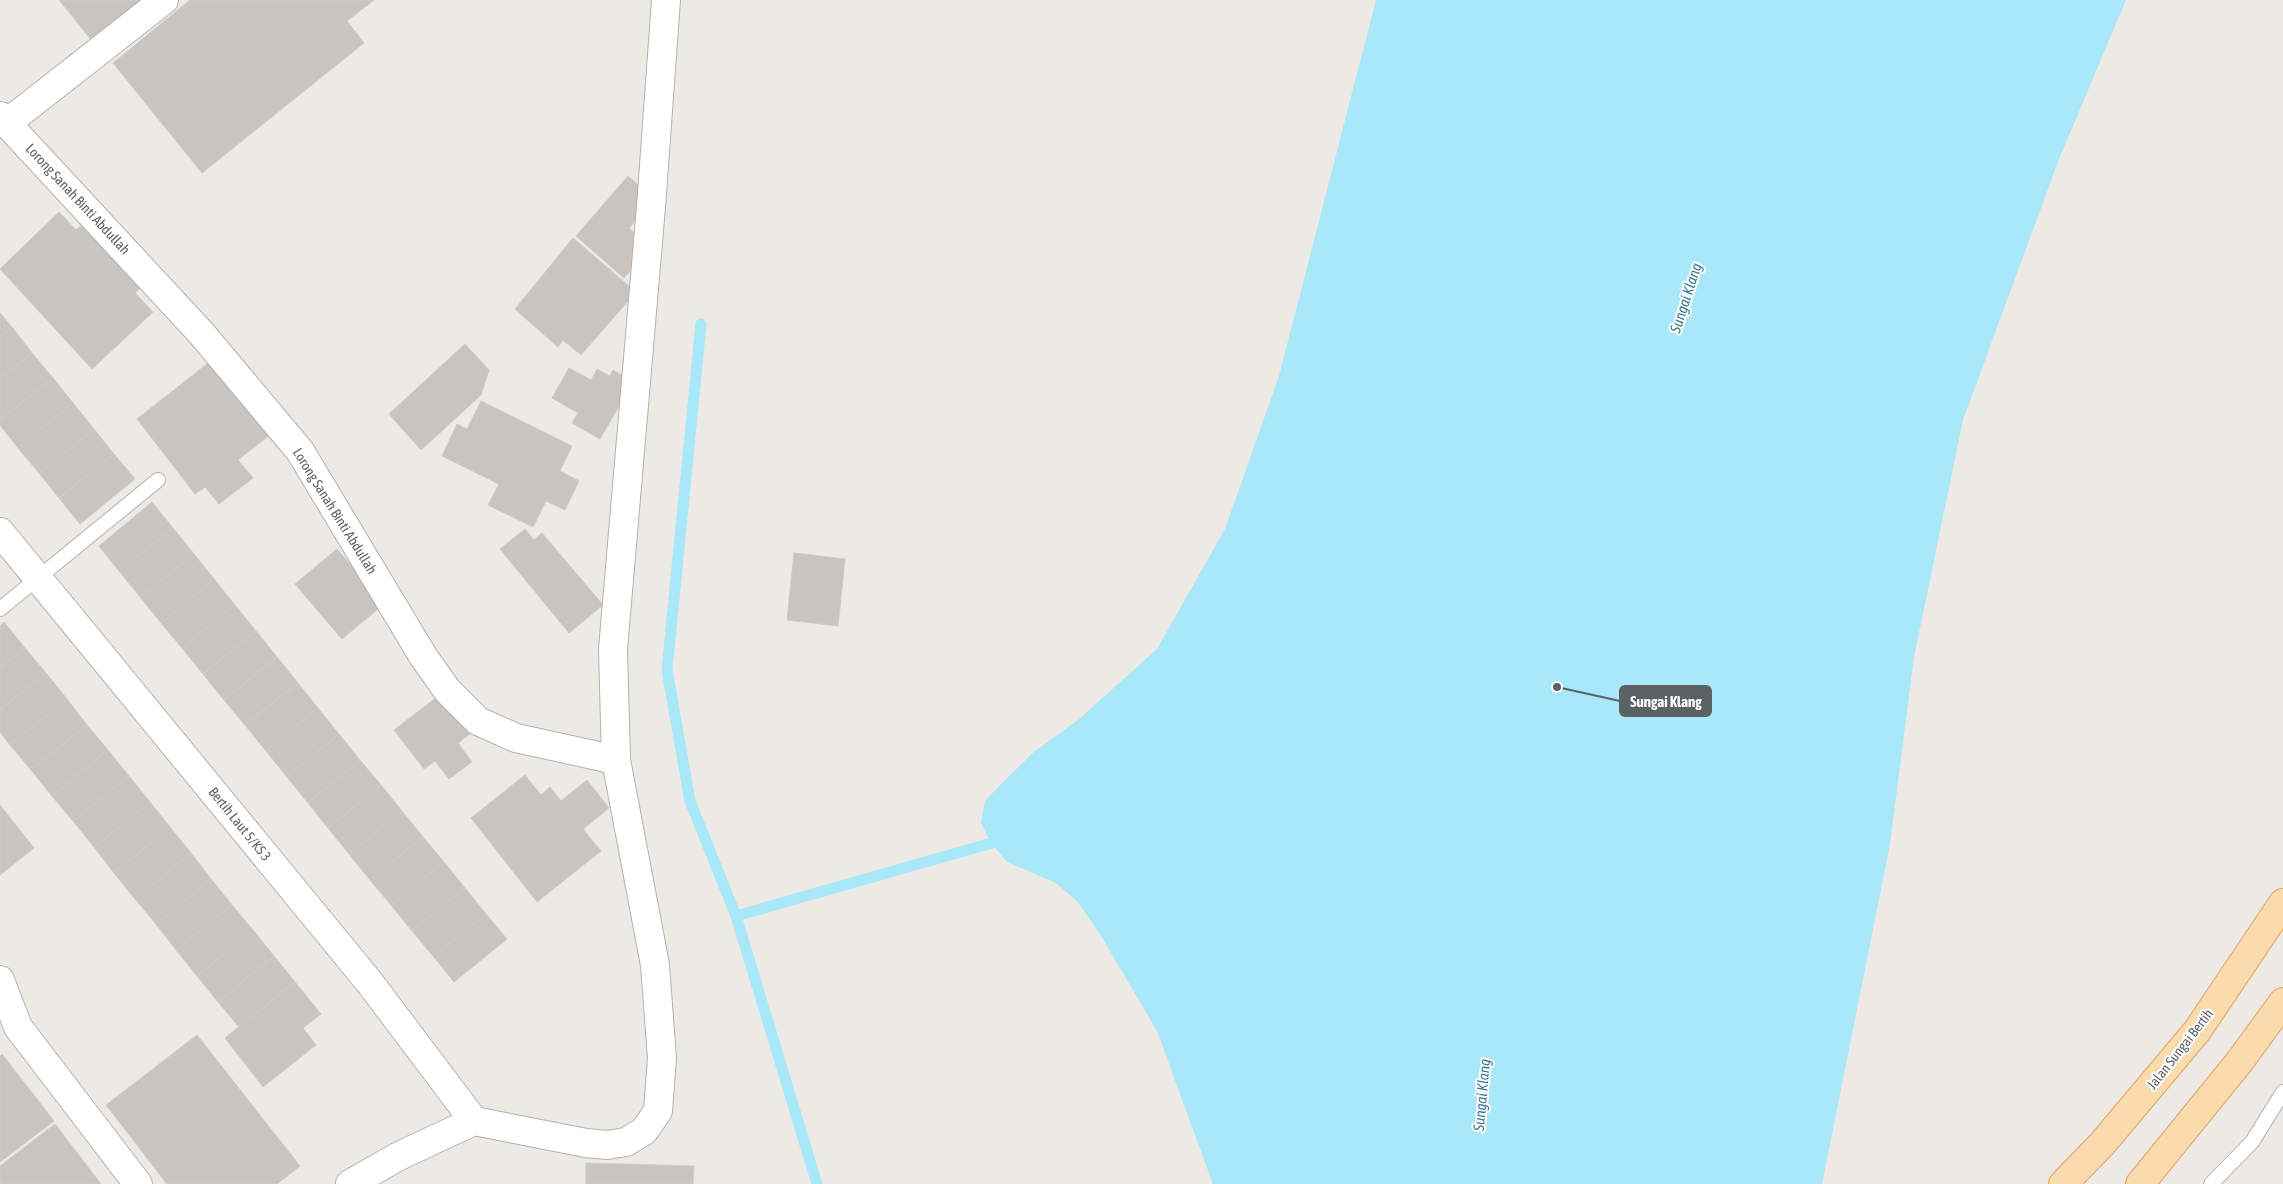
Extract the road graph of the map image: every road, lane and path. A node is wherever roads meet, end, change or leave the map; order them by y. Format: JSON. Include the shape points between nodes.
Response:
{"nodes":[{"id":1,"x":164,"y":0,"type":"edge"},
{"id":2,"x":666,"y":0,"type":"edge"},
{"id":3,"x":4,"y":119,"type":"edge"},
{"id":4,"x":158,"y":480,"type":"dead end"},
{"id":5,"x":0,"y":532,"type":"edge"},
{"id":6,"x":38,"y":578,"type":"junction"},
{"id":7,"x":0,"y":609,"type":"edge"},
{"id":8,"x":616,"y":760,"type":"junction"},
{"id":9,"x":2283,"y":903,"type":"edge"},
{"id":10,"x":0,"y":980,"type":"edge"},
{"id":11,"x":2283,"y":1002,"type":"edge"},
{"id":12,"x":2283,"y":1092,"type":"edge"},
{"id":13,"x":474,"y":1120,"type":"junction"},
{"id":14,"x":138,"y":1184,"type":"edge"},
{"id":15,"x":350,"y":1184,"type":"edge"},
{"id":16,"x":2063,"y":1184,"type":"edge"},
{"id":17,"x":2140,"y":1184,"type":"edge"},
{"id":18,"x":2211,"y":1184,"type":"edge"}],
"edges":[{"from":1,"to":3,"type":"street"},
{"from":2,"to":8,"type":"street","via":[[613,649]]},
{"from":3,"to":8,"type":"street","name":"Lorong Sanah Binti Abdullah","via":[[202,334],[300,451],[423,656],[447,690],[478,721],[516,738]]},
{"from":4,"to":6,"type":"lane"},
{"from":5,"to":6,"type":"street","name":"Bertih Laut 5/KS 3"},
{"from":6,"to":7,"type":"lane"},
{"from":6,"to":13,"type":"street","name":"Bertih Laut 5/KS 3","via":[[370,983]]},
{"from":8,"to":13,"type":"street","via":[[655,965],[662,1058],[658,1111],[644,1131],[626,1142],[607,1145]]},
{"from":9,"to":16,"type":"main road","name":"Jalan Sungai Bertih","via":[[2197,1031],[2102,1144]]},
{"from":10,"to":14,"type":"street","via":[[18,1027]]},
{"from":11,"to":17,"type":"main road","via":[[2240,1061]]},
{"from":12,"to":18,"type":"lane","via":[[2252,1142]]},
{"from":13,"to":15,"type":"street"}]}
